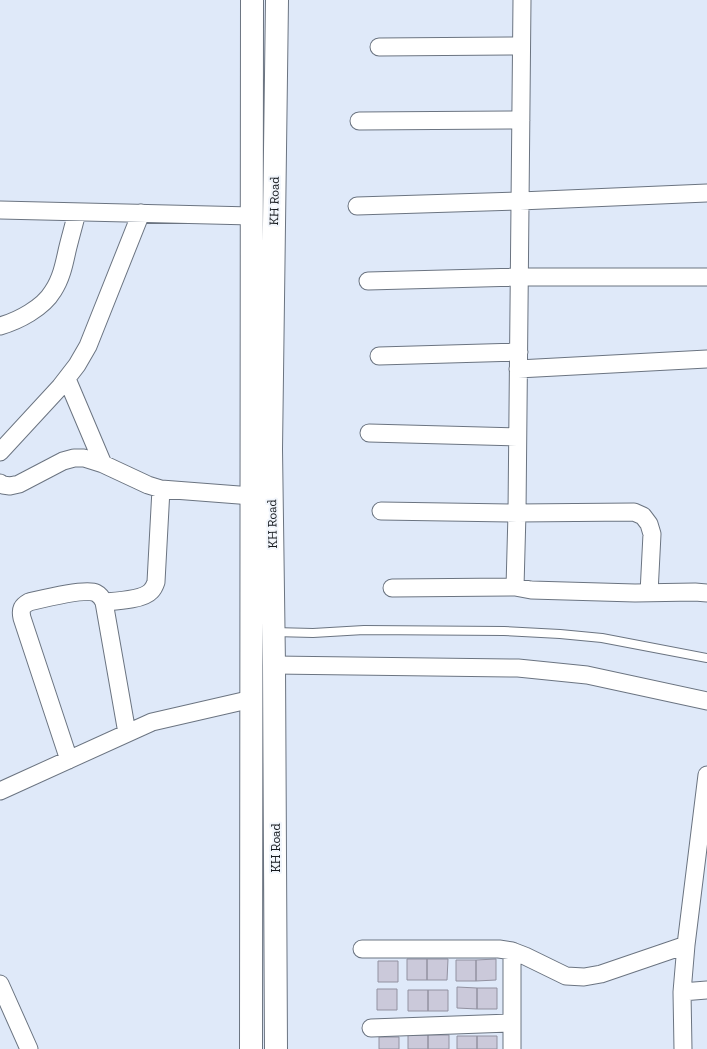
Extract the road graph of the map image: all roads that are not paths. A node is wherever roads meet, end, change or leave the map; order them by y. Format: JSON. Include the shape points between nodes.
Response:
{"nodes":[{"id":1,"x":252,"y":0,"type":"edge"},
{"id":2,"x":276,"y":0,"type":"edge"},
{"id":3,"x":522,"y":0,"type":"edge"},
{"id":4,"x":521,"y":46,"type":"junction"},
{"id":5,"x":380,"y":47,"type":"dead end"},
{"id":6,"x":521,"y":120,"type":"junction"},
{"id":7,"x":360,"y":121,"type":"dead end"},
{"id":8,"x":707,"y":193,"type":"edge"},
{"id":9,"x":520,"y":201,"type":"junction"},
{"id":10,"x":357,"y":206,"type":"dead end"},
{"id":11,"x":0,"y":210,"type":"edge"},
{"id":12,"x":77,"y":212,"type":"junction"},
{"id":13,"x":141,"y":214,"type":"junction"},
{"id":14,"x":252,"y":216,"type":"junction"},
{"id":15,"x":519,"y":277,"type":"junction"},
{"id":16,"x":707,"y":277,"type":"edge"},
{"id":17,"x":368,"y":281,"type":"dead end"},
{"id":18,"x":0,"y":326,"type":"edge"},
{"id":19,"x":518,"y":352,"type":"junction"},
{"id":20,"x":379,"y":356,"type":"dead end"},
{"id":21,"x":707,"y":359,"type":"edge"},
{"id":22,"x":518,"y":369,"type":"junction"},
{"id":23,"x":66,"y":379,"type":"junction"},
{"id":24,"x":369,"y":433,"type":"dead end"},
{"id":25,"x":518,"y":438,"type":"junction"},
{"id":26,"x":0,"y":452,"type":"edge"},
{"id":27,"x":103,"y":464,"type":"junction"},
{"id":28,"x":0,"y":482,"type":"edge"},
{"id":29,"x":161,"y":489,"type":"junction"},
{"id":30,"x":252,"y":496,"type":"junction"},
{"id":31,"x":382,"y":511,"type":"dead end"},
{"id":32,"x":517,"y":513,"type":"junction"},
{"id":33,"x":515,"y":587,"type":"junction"},
{"id":34,"x":392,"y":588,"type":"dead end"},
{"id":35,"x":649,"y":593,"type":"junction"},
{"id":36,"x":707,"y":593,"type":"edge"},
{"id":37,"x":104,"y":602,"type":"junction"},
{"id":38,"x":274,"y":632,"type":"junction"},
{"id":39,"x":707,"y":658,"type":"edge"},
{"id":40,"x":252,"y":665,"type":"junction"},
{"id":41,"x":274,"y":665,"type":"junction"},
{"id":42,"x":252,"y":699,"type":"junction"},
{"id":43,"x":707,"y":701,"type":"edge"},
{"id":44,"x":127,"y":733,"type":"junction"},
{"id":45,"x":69,"y":760,"type":"junction"},
{"id":46,"x":707,"y":775,"type":"edge"},
{"id":47,"x":0,"y":791,"type":"edge"},
{"id":48,"x":686,"y":945,"type":"junction"},
{"id":49,"x":362,"y":949,"type":"dead end"},
{"id":50,"x":512,"y":951,"type":"junction"},
{"id":51,"x":0,"y":984,"type":"edge"},
{"id":52,"x":707,"y":990,"type":"edge"},
{"id":53,"x":682,"y":992,"type":"junction"},
{"id":54,"x":512,"y":1024,"type":"junction"},
{"id":55,"x":371,"y":1028,"type":"dead end"},
{"id":56,"x":29,"y":1049,"type":"edge"},
{"id":57,"x":251,"y":1049,"type":"edge"},
{"id":58,"x":276,"y":1049,"type":"edge"},
{"id":59,"x":512,"y":1049,"type":"edge"},
{"id":60,"x":683,"y":1049,"type":"edge"}],
"edges":[{"from":1,"to":14,"type":"main road","name":"KH Road"},
{"from":2,"to":38,"type":"main road","name":"KH Road","via":[[271,449]]},
{"from":3,"to":4,"type":"street"},
{"from":4,"to":5,"type":"street"},
{"from":4,"to":6,"type":"street"},
{"from":6,"to":7,"type":"street"},
{"from":6,"to":9,"type":"street"},
{"from":8,"to":9,"type":"street"},
{"from":9,"to":10,"type":"street"},
{"from":9,"to":15,"type":"street"},
{"from":11,"to":12,"type":"street"},
{"from":12,"to":13,"type":"street"},
{"from":12,"to":18,"type":"street","via":[[62,274],[53,292],[26,315]]},
{"from":13,"to":14,"type":"street"},
{"from":13,"to":23,"type":"street","via":[[88,346]]},
{"from":14,"to":30,"type":"main road","name":"KH Road"},
{"from":15,"to":16,"type":"street"},
{"from":15,"to":17,"type":"street"},
{"from":15,"to":19,"type":"street"},
{"from":19,"to":20,"type":"street"},
{"from":19,"to":22,"type":"street"},
{"from":21,"to":22,"type":"street"},
{"from":22,"to":25,"type":"street"},
{"from":23,"to":26,"type":"street"},
{"from":23,"to":27,"type":"street"},
{"from":24,"to":25,"type":"street"},
{"from":25,"to":32,"type":"street"},
{"from":27,"to":28,"type":"street","via":[[84,458],[74,458],[19,484],[10,486]]},
{"from":27,"to":29,"type":"street","via":[[148,486]]},
{"from":29,"to":30,"type":"street"},
{"from":29,"to":37,"type":"street","via":[[156,582],[151,591],[144,595]]},
{"from":30,"to":40,"type":"main road","name":"KH Road"},
{"from":31,"to":32,"type":"street"},
{"from":32,"to":33,"type":"street"},
{"from":32,"to":35,"type":"street","via":[[634,512],[643,516],[652,534]]},
{"from":33,"to":34,"type":"street"},
{"from":33,"to":35,"type":"street"},
{"from":35,"to":36,"type":"street"},
{"from":37,"to":44,"type":"street"},
{"from":37,"to":45,"type":"street","via":[[102,596],[86,590],[30,602],[24,605],[21,612]]},
{"from":38,"to":39,"type":"lane","via":[[379,630],[560,634],[602,638]]},
{"from":38,"to":41,"type":"main road","name":"KH Road"},
{"from":40,"to":41,"type":"main road"},
{"from":40,"to":42,"type":"main road","name":"KH Road"},
{"from":41,"to":43,"type":"street","via":[[518,668],[588,675]]},
{"from":41,"to":58,"type":"main road","name":"KH Road"},
{"from":42,"to":44,"type":"street","via":[[152,722]]},
{"from":42,"to":57,"type":"main road","name":"KH Road"},
{"from":44,"to":45,"type":"street"},
{"from":45,"to":47,"type":"street"},
{"from":46,"to":48,"type":"street"},
{"from":48,"to":50,"type":"street","via":[[601,974],[584,977],[566,976]]},
{"from":48,"to":53,"type":"street"},
{"from":49,"to":50,"type":"street"},
{"from":50,"to":54,"type":"street"},
{"from":51,"to":56,"type":"street"},
{"from":52,"to":53,"type":"street"},
{"from":53,"to":60,"type":"street"},
{"from":54,"to":55,"type":"street"},
{"from":54,"to":59,"type":"street"}]}
